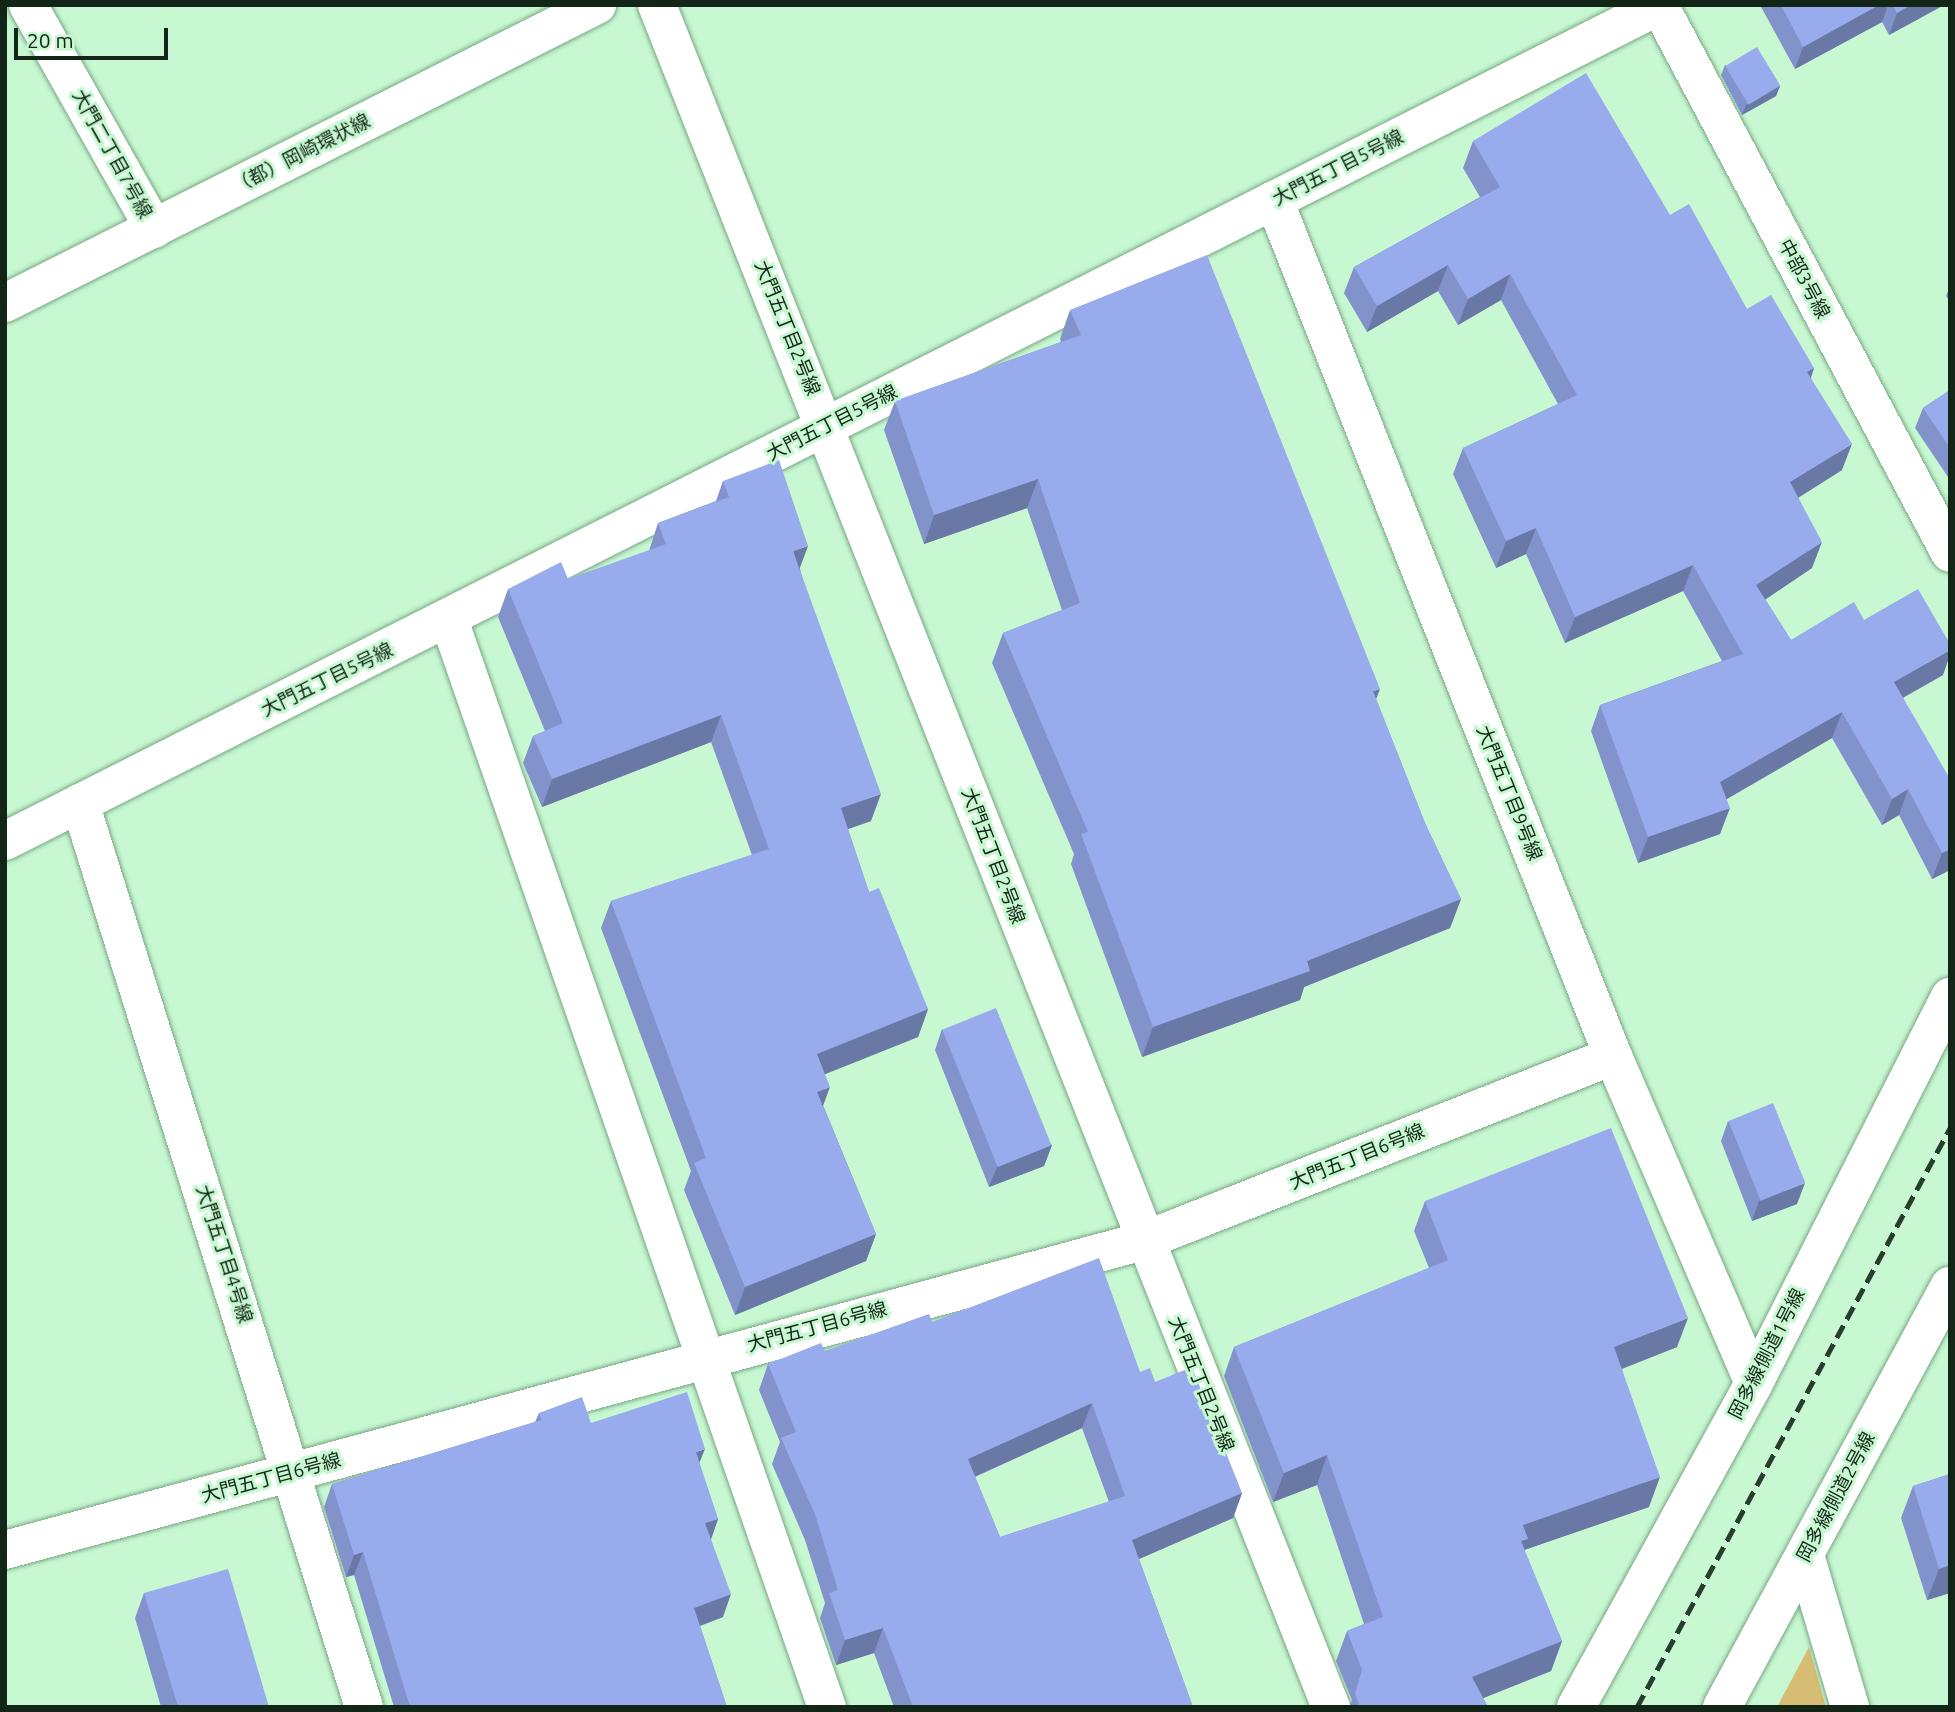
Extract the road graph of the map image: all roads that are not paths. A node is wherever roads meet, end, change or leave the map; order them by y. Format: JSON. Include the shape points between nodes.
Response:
{"nodes":[{"id":1,"x":28,"y":5,"type":"edge"},
{"id":2,"x":597,"y":5,"type":"edge"},
{"id":3,"x":657,"y":5,"type":"edge"},
{"id":4,"x":1660,"y":6,"type":"edge"},
{"id":5,"x":1274,"y":200,"type":"junction"},
{"id":6,"x":154,"y":229,"type":"junction"},
{"id":7,"x":5,"y":303,"type":"edge"},
{"id":8,"x":826,"y":426,"type":"junction"},
{"id":9,"x":1950,"y":553,"type":"edge"},
{"id":10,"x":449,"y":620,"type":"junction"},
{"id":11,"x":80,"y":803,"type":"junction"},
{"id":12,"x":5,"y":841,"type":"edge"},
{"id":13,"x":1950,"y":997,"type":"edge"},
{"id":14,"x":1613,"y":1056,"type":"junction"},
{"id":15,"x":1143,"y":1241,"type":"junction"},
{"id":16,"x":1950,"y":1286,"type":"edge"},
{"id":17,"x":706,"y":1357,"type":"junction"},
{"id":18,"x":1754,"y":1383,"type":"junction"},
{"id":19,"x":294,"y":1472,"type":"junction"},
{"id":20,"x":5,"y":1550,"type":"edge"},
{"id":21,"x":1805,"y":1555,"type":"junction"},
{"id":22,"x":364,"y":1707,"type":"edge"},
{"id":23,"x":827,"y":1707,"type":"edge"},
{"id":24,"x":1331,"y":1707,"type":"edge"},
{"id":25,"x":1576,"y":1707,"type":"edge"},
{"id":26,"x":1722,"y":1707,"type":"edge"},
{"id":27,"x":1850,"y":1707,"type":"edge"}],
"edges":[{"from":1,"to":6,"type":"street","name":"大門二丁目7号線"},
{"from":2,"to":6,"type":"street","name":"（都）岡崎環状線"},
{"from":3,"to":8,"type":"street","name":"大門五丁目2号線"},
{"from":4,"to":5,"type":"street","name":"大門五丁目5号線"},
{"from":4,"to":9,"type":"street","name":"中部3号線"},
{"from":5,"to":8,"type":"street","name":"大門五丁目5号線"},
{"from":5,"to":14,"type":"street","name":"大門五丁目9号線"},
{"from":6,"to":7,"type":"street","name":"（都）岡崎環状線"},
{"from":8,"to":10,"type":"street","name":"大門五丁目5号線"},
{"from":8,"to":15,"type":"street","name":"大門五丁目2号線"},
{"from":10,"to":11,"type":"street","name":"大門五丁目5号線"},
{"from":10,"to":17,"type":"street"},
{"from":11,"to":12,"type":"street","name":"大門五丁目5号線"},
{"from":11,"to":19,"type":"street","name":"大門五丁目4号線"},
{"from":13,"to":18,"type":"street","name":"岡多線側道1号線"},
{"from":14,"to":15,"type":"street","name":"大門五丁目6号線"},
{"from":14,"to":18,"type":"street","name":"大門五丁目9号線"},
{"from":15,"to":17,"type":"street","name":"大門五丁目6号線"},
{"from":15,"to":24,"type":"street","name":"大門五丁目2号線"},
{"from":16,"to":21,"type":"street","name":"岡多線側道2号線"},
{"from":17,"to":19,"type":"street","name":"大門五丁目6号線"},
{"from":17,"to":23,"type":"street"},
{"from":18,"to":25,"type":"street","name":"岡多線側道1号線"},
{"from":19,"to":20,"type":"street","name":"大門五丁目6号線"},
{"from":19,"to":22,"type":"street","name":"大門五丁目4号線"},
{"from":21,"to":26,"type":"street","name":"岡多線側道2号線"},
{"from":21,"to":27,"type":"street"}]}
